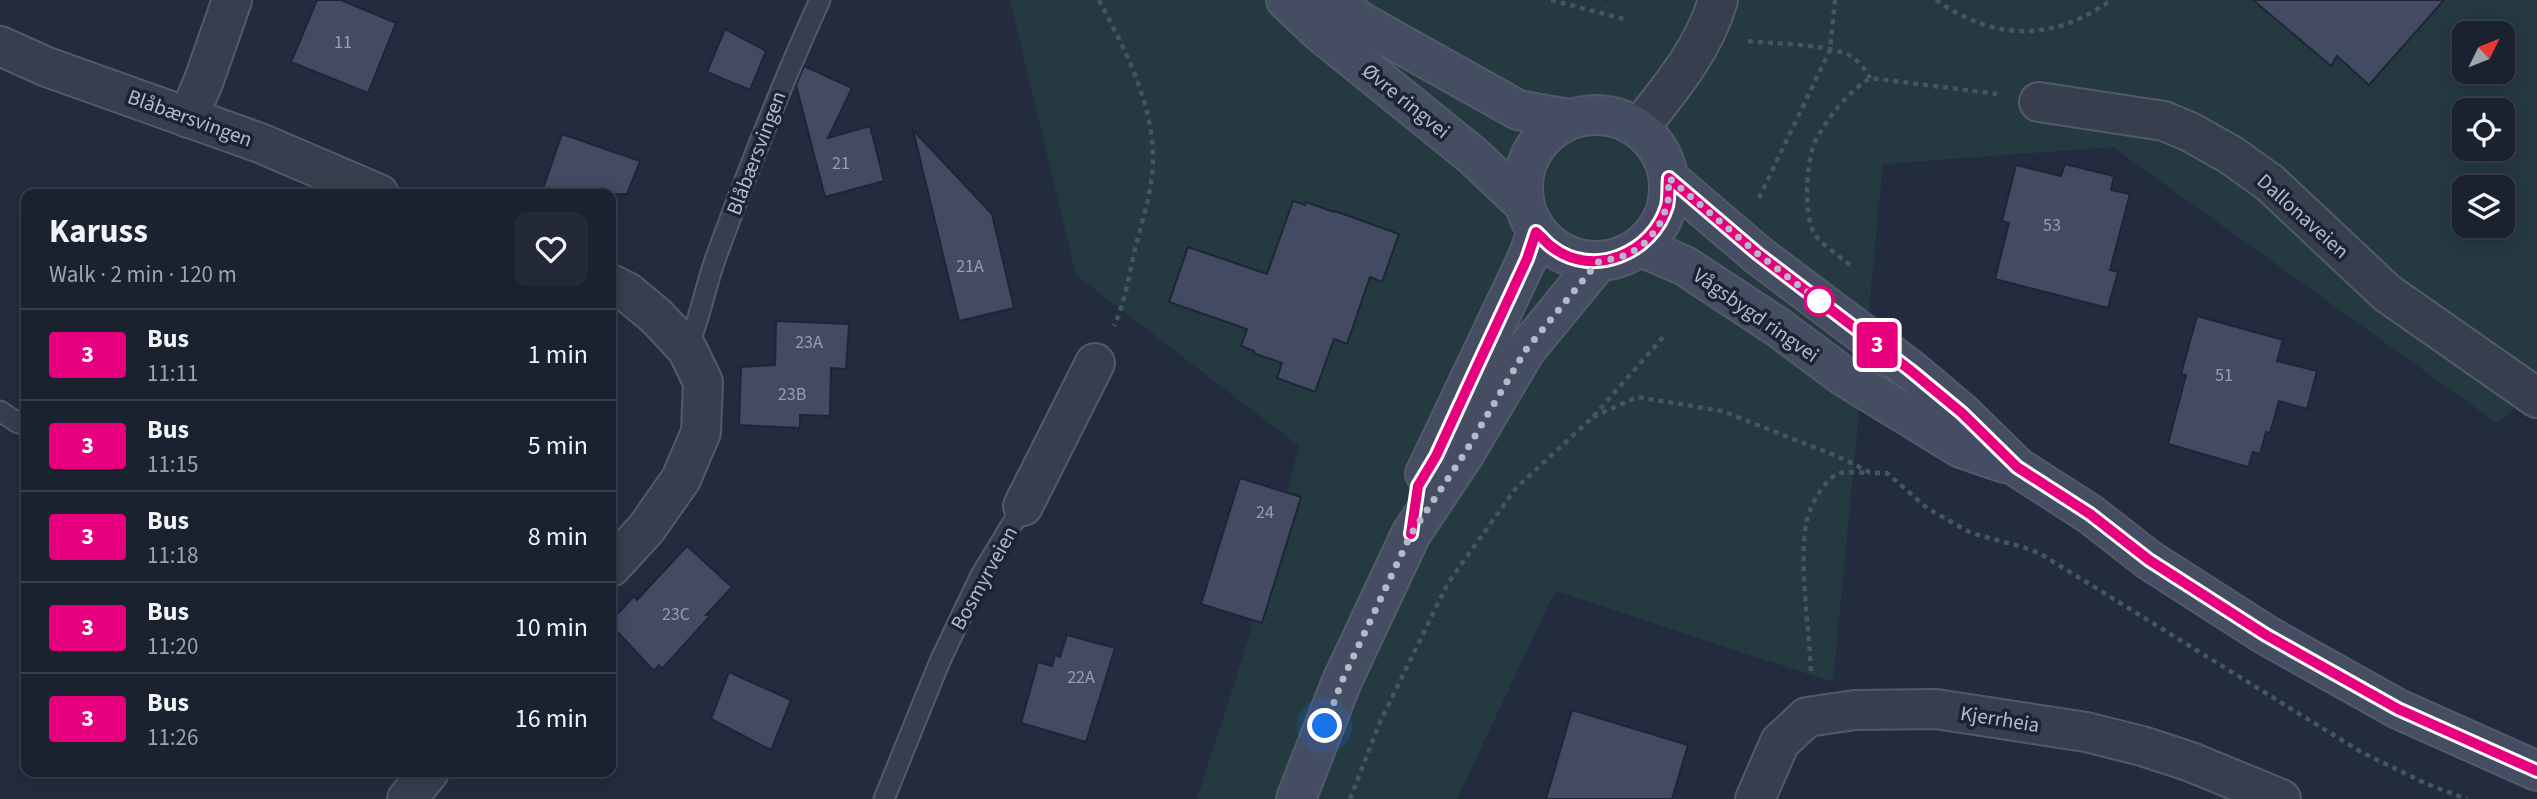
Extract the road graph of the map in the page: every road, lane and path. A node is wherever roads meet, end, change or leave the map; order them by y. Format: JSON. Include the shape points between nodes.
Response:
{"nodes":[{"id":1,"x":232,"y":0,"type":"edge"},
{"id":2,"x":820,"y":0,"type":"edge"},
{"id":3,"x":1098,"y":0,"type":"edge"},
{"id":4,"x":1286,"y":0,"type":"edge"},
{"id":5,"x":1330,"y":0,"type":"edge"},
{"id":6,"x":1551,"y":0,"type":"edge"},
{"id":7,"x":1718,"y":0,"type":"edge"},
{"id":8,"x":1835,"y":0,"type":"edge"},
{"id":9,"x":1936,"y":0,"type":"edge"},
{"id":10,"x":2111,"y":0,"type":"edge"},
{"id":11,"x":1624,"y":19,"type":"dead end"},
{"id":12,"x":1747,"y":41,"type":"dead end"},
{"id":13,"x":0,"y":46,"type":"edge"},
{"id":14,"x":1830,"y":50,"type":"junction"},
{"id":15,"x":1870,"y":78,"type":"junction"},
{"id":16,"x":2039,"y":102,"type":"joint"},
{"id":17,"x":188,"y":118,"type":"junction"},
{"id":18,"x":1568,"y":119,"type":"junction"},
{"id":19,"x":1639,"y":128,"type":"junction"},
{"id":20,"x":1669,"y":178,"type":"junction"},
{"id":21,"x":367,"y":189,"type":"edge"},
{"id":22,"x":1754,"y":209,"type":"dead end"},
{"id":23,"x":1530,"y":218,"type":"junction"},
{"id":24,"x":1641,"y":247,"type":"junction"},
{"id":25,"x":1598,"y":262,"type":"junction"},
{"id":26,"x":1854,"y":268,"type":"dead end"},
{"id":27,"x":616,"y":286,"type":"edge"},
{"id":28,"x":1665,"y":335,"type":"dead end"},
{"id":29,"x":687,"y":349,"type":"junction"},
{"id":30,"x":1095,"y":363,"type":"joint"},
{"id":31,"x":2537,"y":398,"type":"edge"},
{"id":32,"x":0,"y":411,"type":"edge"},
{"id":33,"x":1592,"y":417,"type":"junction"},
{"id":34,"x":18,"y":423,"type":"dead end"},
{"id":35,"x":2017,"y":467,"type":"junction"},
{"id":36,"x":1871,"y":473,"type":"junction"},
{"id":37,"x":1023,"y":506,"type":"joint"},
{"id":38,"x":1411,"y":534,"type":"junction"},
{"id":39,"x":616,"y":562,"type":"edge"},
{"id":40,"x":1807,"y":717,"type":"junction"},
{"id":41,"x":2537,"y":771,"type":"edge"},
{"id":42,"x":425,"y":777,"type":"edge"},
{"id":43,"x":407,"y":799,"type":"edge"},
{"id":44,"x":884,"y":799,"type":"edge"},
{"id":45,"x":1296,"y":799,"type":"edge"},
{"id":46,"x":1350,"y":799,"type":"edge"},
{"id":47,"x":1755,"y":799,"type":"edge"},
{"id":48,"x":2281,"y":799,"type":"edge"},
{"id":49,"x":2467,"y":799,"type":"edge"}],
"edges":[{"from":1,"to":17,"type":"street"},
{"from":2,"to":29,"type":"lane","name":"Blåbærsvingen","via":[[752,157]]},
{"from":3,"to":30,"type":"path","via":[[1126,52],[1146,110],[1153,155],[1152,178],[1122,303]]},
{"from":4,"to":23,"type":"street","name":"Øvre ringvei","via":[[1472,155]]},
{"from":5,"to":18,"type":"street","name":"Øvre ringvei","via":[[1518,110]]},
{"from":6,"to":11,"type":"path"},
{"from":7,"to":19,"type":"street","via":[[1685,68]]},
{"from":8,"to":14,"type":"path"},
{"from":9,"to":10,"type":"path","via":[[1987,27],[2024,32],[2076,22]]},
{"from":12,"to":14,"type":"path"},
{"from":13,"to":17,"type":"street","name":"Blåbærsvingen"},
{"from":14,"to":15,"type":"path","via":[[1849,55]]},
{"from":14,"to":22,"type":"path"},
{"from":15,"to":16,"type":"path"},
{"from":15,"to":26,"type":"path","via":[[1849,92],[1815,140],[1806,204],[1814,234]]},
{"from":16,"to":31,"type":"street","name":"Dallonaveien","via":[[2164,121],[2231,155],[2270,183],[2387,293]]},
{"from":17,"to":21,"type":"street","name":"Blåbærsvingen"},
{"from":18,"to":19,"type":"street","via":[[1592,114],[1616,117]]},
{"from":18,"to":23,"type":"street","via":[[1546,133],[1525,165],[1522,184]]},
{"from":19,"to":20,"type":"street","via":[[1653,142]]},
{"from":20,"to":24,"type":"street","via":[[1668,204],[1658,228]]},
{"from":20,"to":35,"type":"street","name":"Vågsbygd ringvei","via":[[1758,254],[1952,404]]},
{"from":23,"to":25,"type":"street","via":[[1553,248],[1575,259]]},
{"from":23,"to":38,"type":"street","via":[[1527,259],[1418,486]]},
{"from":24,"to":25,"type":"street"},
{"from":24,"to":35,"type":"street","name":"Vågsbygd ringvei","via":[[1685,266],[1842,375],[1961,448]]},
{"from":25,"to":38,"type":"street","via":[[1525,351]]},
{"from":27,"to":29,"type":"street","via":[[656,316]]},
{"from":28,"to":33,"type":"path"},
{"from":29,"to":39,"type":"street","via":[[703,382],[701,432],[681,479]]},
{"from":30,"to":37,"type":"street","name":"Bosmyrveien"},
{"from":32,"to":34,"type":"lane"},
{"from":33,"to":36,"type":"path","via":[[1637,397],[1722,411]]},
{"from":33,"to":46,"type":"path","via":[[1516,488],[1448,583],[1380,722]]},
{"from":35,"to":41,"type":"street","name":"Vågsbygd ringvei","via":[[2266,635],[2398,709]]},
{"from":36,"to":40,"type":"path","via":[[1839,473],[1816,499],[1806,520],[1812,676]]},
{"from":36,"to":49,"type":"path","via":[[1887,473],[1927,508],[1971,533],[2041,554],[2361,752]]},
{"from":37,"to":44,"type":"lane","name":"Bosmyrveien","via":[[981,575],[940,661]]},
{"from":38,"to":45,"type":"street","via":[[1342,681]]},
{"from":40,"to":47,"type":"street","via":[[1780,743]]},
{"from":40,"to":48,"type":"street","name":"Kjerrheia","via":[[1855,710],[1936,709],[2086,732],[2191,762]]},
{"from":42,"to":43,"type":"street"}]}
